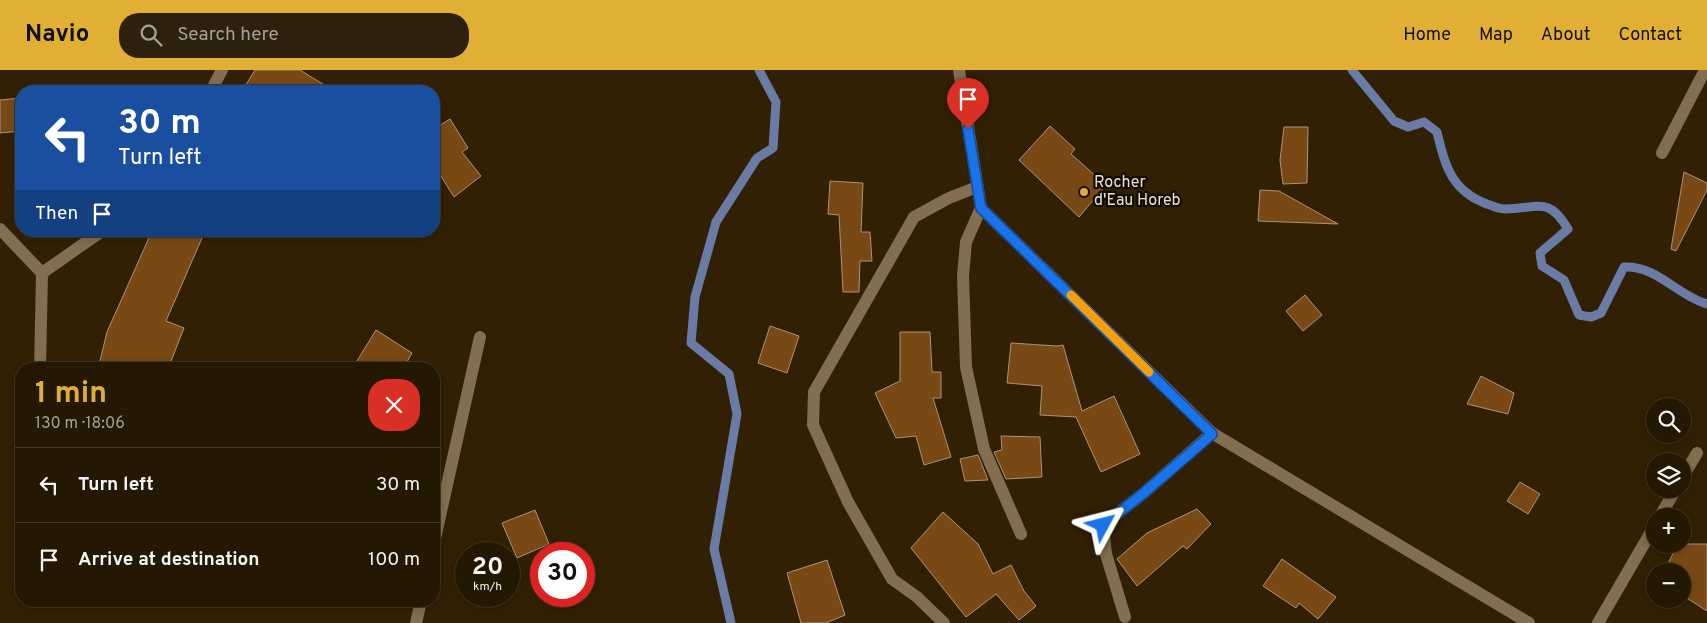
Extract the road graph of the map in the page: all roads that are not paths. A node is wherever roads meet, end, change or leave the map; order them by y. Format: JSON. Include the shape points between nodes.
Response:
{"nodes":[{"id":1,"x":222,"y":70,"type":"edge"},
{"id":2,"x":959,"y":70,"type":"edge"},
{"id":3,"x":1705,"y":70,"type":"edge"},
{"id":4,"x":214,"y":85,"type":"edge"},
{"id":5,"x":1662,"y":154,"type":"dead end"},
{"id":6,"x":977,"y":187,"type":"junction"},
{"id":7,"x":981,"y":208,"type":"junction"},
{"id":8,"x":0,"y":229,"type":"edge"},
{"id":9,"x":93,"y":237,"type":"edge"},
{"id":10,"x":42,"y":273,"type":"junction"},
{"id":11,"x":480,"y":337,"type":"dead end"},
{"id":12,"x":40,"y":362,"type":"edge"},
{"id":13,"x":1212,"y":434,"type":"junction"},
{"id":14,"x":1697,"y":453,"type":"dead end"},
{"id":15,"x":1691,"y":463,"type":"edge"},
{"id":16,"x":440,"y":516,"type":"edge"},
{"id":17,"x":1021,"y":534,"type":"dead end"},
{"id":18,"x":1646,"y":540,"type":"edge"},
{"id":19,"x":419,"y":607,"type":"edge"},
{"id":20,"x":1125,"y":617,"type":"dead end"},
{"id":21,"x":416,"y":623,"type":"edge"},
{"id":22,"x":944,"y":623,"type":"edge"},
{"id":23,"x":1529,"y":623,"type":"edge"},
{"id":24,"x":1598,"y":623,"type":"edge"}],
"edges":[{"from":1,"to":4,"type":"street"},
{"from":2,"to":6,"type":"street"},
{"from":3,"to":5,"type":"street"},
{"from":6,"to":7,"type":"street"},
{"from":6,"to":22,"type":"street","via":[[914,217],[814,392],[813,425],[848,502],[892,579]]},
{"from":7,"to":13,"type":"street"},
{"from":7,"to":17,"type":"street","via":[[966,242],[963,276],[966,366],[984,448]]},
{"from":8,"to":10,"type":"street"},
{"from":9,"to":10,"type":"street"},
{"from":10,"to":12,"type":"street"},
{"from":11,"to":16,"type":"street"},
{"from":13,"to":20,"type":"street","via":[[1103,525],[1106,554]]},
{"from":13,"to":23,"type":"street"},
{"from":14,"to":15,"type":"street"},
{"from":18,"to":24,"type":"street"},
{"from":19,"to":21,"type":"street"}]}
